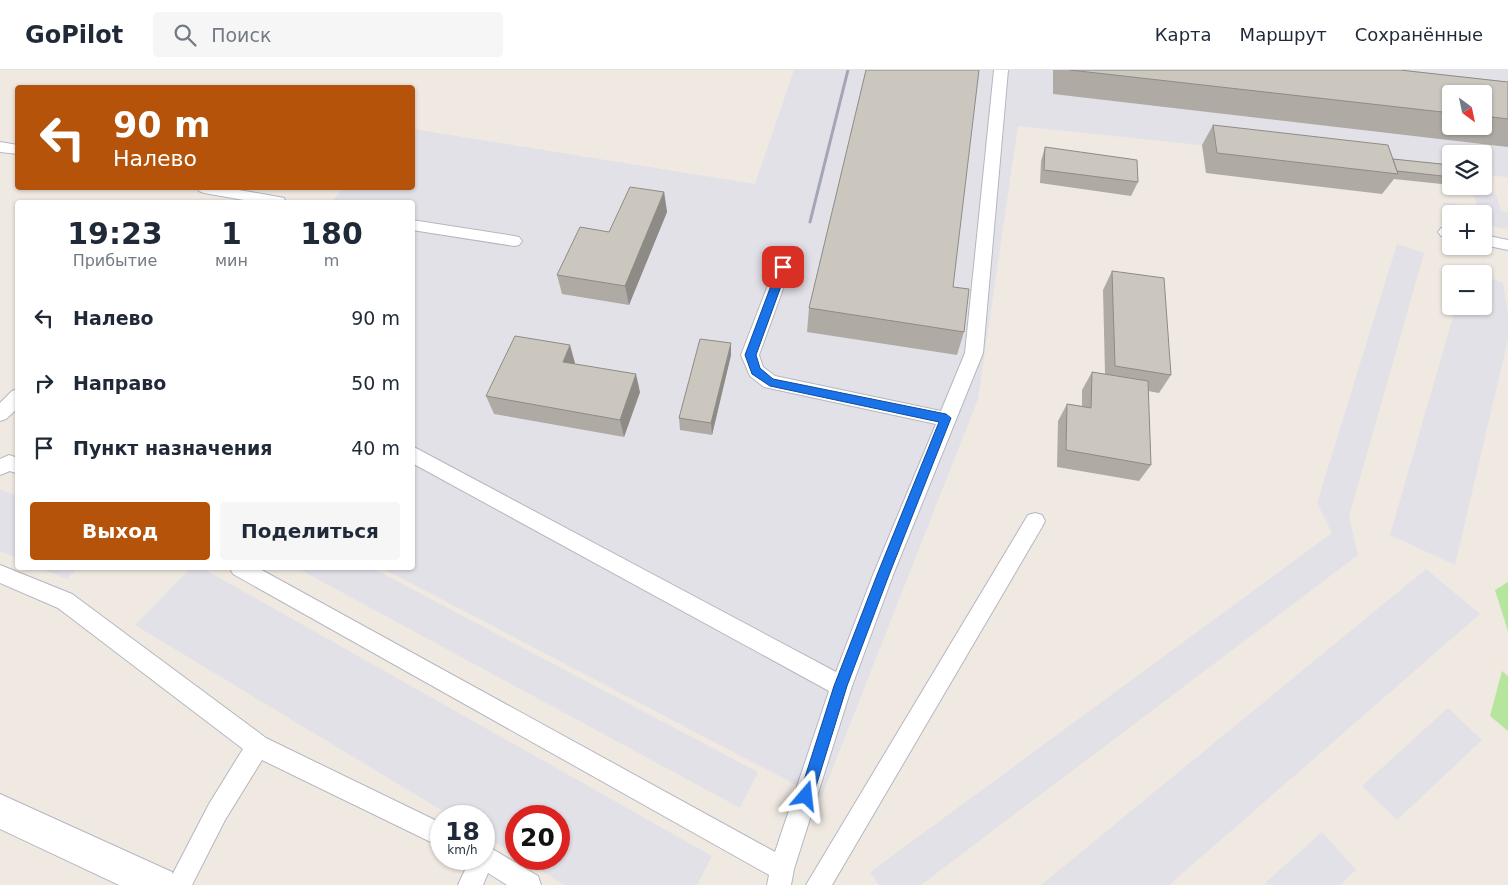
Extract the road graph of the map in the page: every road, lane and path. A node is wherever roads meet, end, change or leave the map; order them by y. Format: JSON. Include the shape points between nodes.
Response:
{"nodes":[{"id":1,"x":1001,"y":70,"type":"edge"},
{"id":2,"x":0,"y":147,"type":"edge"},
{"id":3,"x":15,"y":150,"type":"edge"},
{"id":4,"x":215,"y":190,"type":"edge"},
{"id":5,"x":268,"y":200,"type":"edge"},
{"id":6,"x":415,"y":225,"type":"edge"},
{"id":7,"x":514,"y":241,"type":"dead end"},
{"id":8,"x":1492,"y":242,"type":"edge"},
{"id":9,"x":1508,"y":245,"type":"edge"},
{"id":10,"x":783,"y":267,"type":"dead end"},
{"id":11,"x":15,"y":399,"type":"edge"},
{"id":12,"x":0,"y":414,"type":"edge"},
{"id":13,"x":946,"y":418,"type":"junction"},
{"id":14,"x":415,"y":456,"type":"edge"},
{"id":15,"x":15,"y":465,"type":"edge"},
{"id":16,"x":0,"y":467,"type":"edge"},
{"id":17,"x":1035,"y":522,"type":"dead end"},
{"id":18,"x":244,"y":570,"type":"edge"},
{"id":19,"x":0,"y":574,"type":"edge"},
{"id":20,"x":841,"y":686,"type":"junction"},
{"id":21,"x":258,"y":746,"type":"junction"},
{"id":22,"x":0,"y":810,"type":"edge"},
{"id":23,"x":430,"y":830,"type":"edge"},
{"id":24,"x":495,"y":864,"type":"edge"},
{"id":25,"x":477,"y":870,"type":"edge"},
{"id":26,"x":781,"y":877,"type":"edge"},
{"id":27,"x":158,"y":885,"type":"edge"},
{"id":28,"x":179,"y":885,"type":"edge"},
{"id":29,"x":470,"y":885,"type":"edge"},
{"id":30,"x":529,"y":885,"type":"edge"},
{"id":31,"x":818,"y":885,"type":"edge"}],
"edges":[{"from":1,"to":13,"type":"lane","via":[[974,353]]},
{"from":2,"to":3,"type":"lane"},
{"from":4,"to":5,"type":"lane"},
{"from":6,"to":7,"type":"lane"},
{"from":8,"to":9,"type":"lane"},
{"from":10,"to":13,"type":"lane","via":[[750,355],[756,371],[770,382]]},
{"from":11,"to":12,"type":"lane"},
{"from":13,"to":20,"type":"lane"},
{"from":14,"to":20,"type":"lane"},
{"from":15,"to":16,"type":"lane","via":[[9,463]]},
{"from":17,"to":31,"type":"lane"},
{"from":18,"to":26,"type":"lane"},
{"from":19,"to":21,"type":"lane","via":[[66,601]]},
{"from":20,"to":26,"type":"lane"},
{"from":21,"to":23,"type":"lane"},
{"from":21,"to":28,"type":"lane","via":[[217,812]]},
{"from":22,"to":27,"type":"street"},
{"from":24,"to":30,"type":"lane"},
{"from":25,"to":29,"type":"lane"}]}
